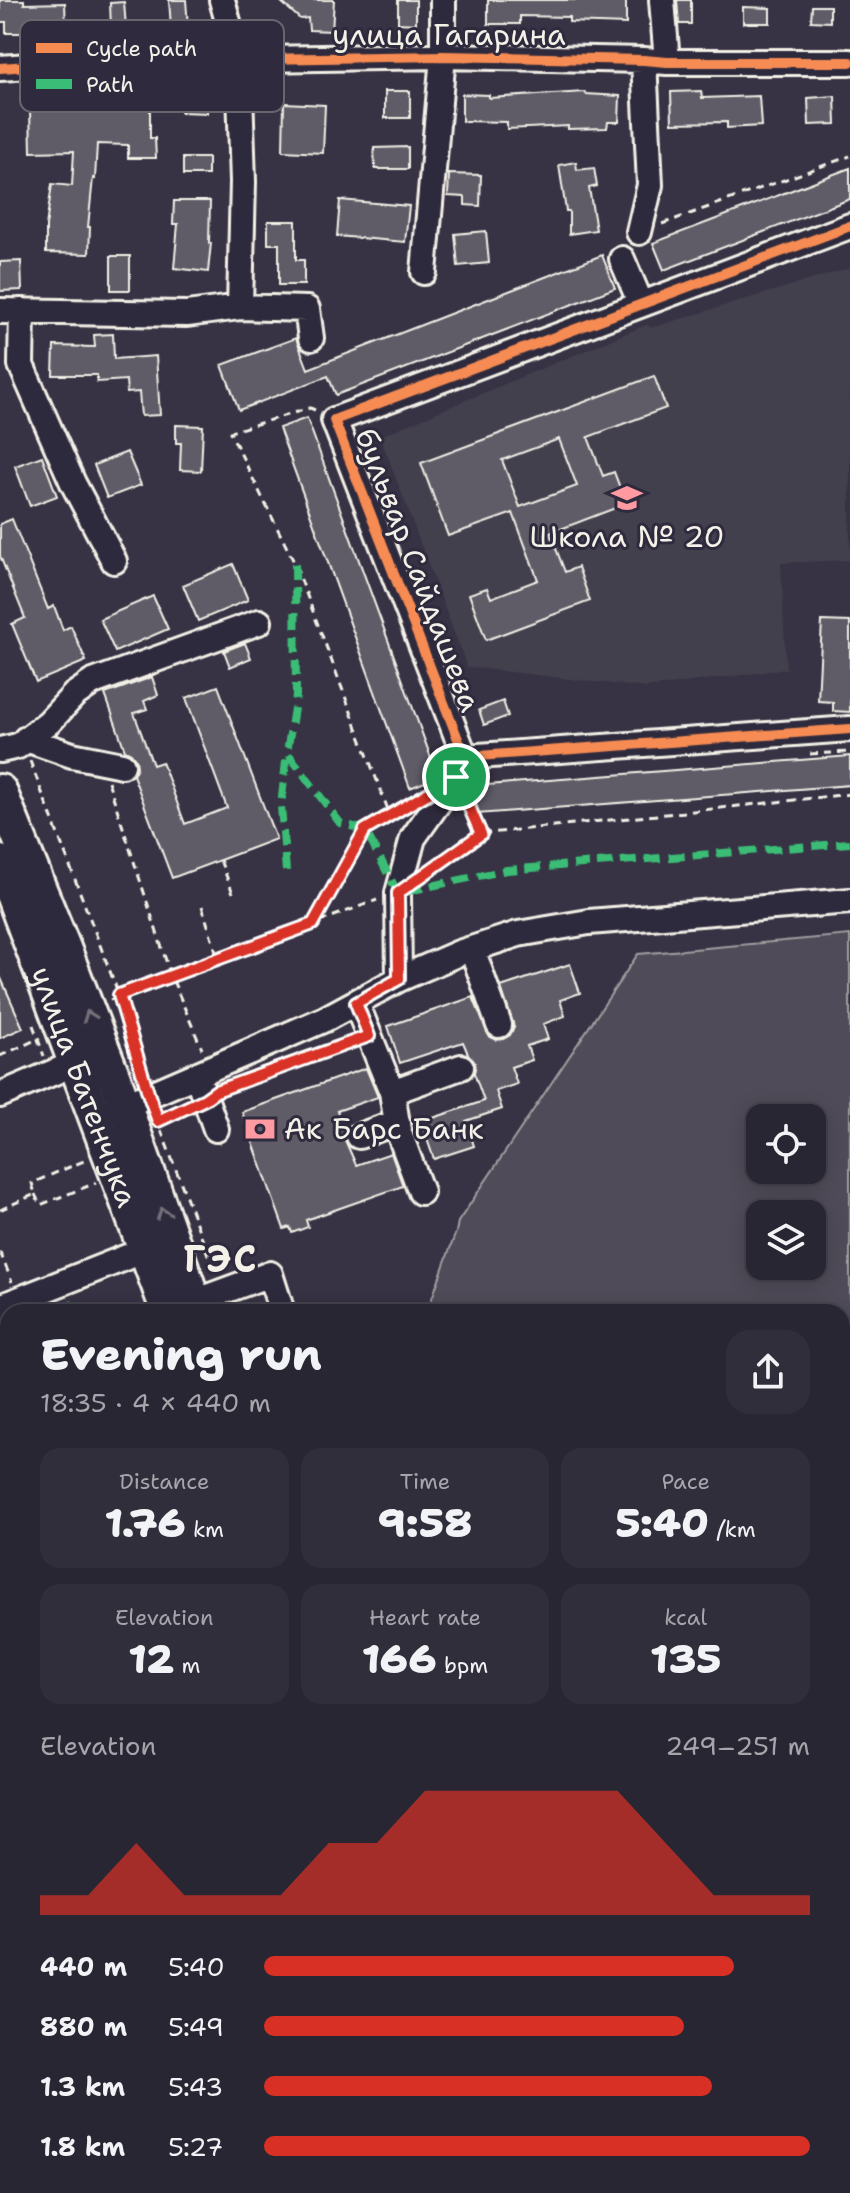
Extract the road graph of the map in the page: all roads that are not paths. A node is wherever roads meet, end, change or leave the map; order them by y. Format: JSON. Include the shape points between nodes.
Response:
{"nodes":[{"id":1,"x":222,"y":0,"type":"edge"},
{"id":2,"x":443,"y":0,"type":"edge"},
{"id":3,"x":662,"y":0,"type":"edge"},
{"id":4,"x":228,"y":20,"type":"edge"},
{"id":5,"x":443,"y":56,"type":"junction"},
{"id":6,"x":284,"y":60,"type":"edge"},
{"id":7,"x":656,"y":61,"type":"junction"},
{"id":8,"x":850,"y":62,"type":"edge"},
{"id":9,"x":20,"y":67,"type":"edge"},
{"id":10,"x":0,"y":68,"type":"edge"},
{"id":11,"x":241,"y":112,"type":"edge"},
{"id":12,"x":850,"y":226,"type":"edge"},
{"id":13,"x":639,"y":232,"type":"road end"},
{"id":14,"x":622,"y":259,"type":"dead end"},
{"id":15,"x":424,"y":272,"type":"dead end"},
{"id":16,"x":641,"y":304,"type":"junction"},
{"id":17,"x":240,"y":307,"type":"junction"},
{"id":18,"x":11,"y":311,"type":"edge"},
{"id":19,"x":311,"y":338,"type":"dead end"},
{"id":20,"x":114,"y":561,"type":"dead end"},
{"id":21,"x":259,"y":622,"type":"dead end"},
{"id":22,"x":850,"y":729,"type":"edge"},
{"id":23,"x":15,"y":745,"type":"edge"},
{"id":24,"x":112,"y":763,"type":"road end"},
{"id":25,"x":460,"y":767,"type":"junction"},
{"id":26,"x":0,"y":791,"type":"edge"},
{"id":27,"x":0,"y":862,"type":"edge"},
{"id":28,"x":850,"y":901,"type":"edge"},
{"id":29,"x":472,"y":949,"type":"junction"},
{"id":30,"x":399,"y":979,"type":"junction"},
{"id":31,"x":356,"y":1003,"type":"junction"},
{"id":32,"x":499,"y":1025,"type":"dead end"},
{"id":33,"x":89,"y":1058,"type":"junction"},
{"id":34,"x":461,"y":1067,"type":"dead end"},
{"id":35,"x":204,"y":1071,"type":"junction"},
{"id":36,"x":392,"y":1092,"type":"junction"},
{"id":37,"x":0,"y":1095,"type":"edge"},
{"id":38,"x":123,"y":1106,"type":"junction"},
{"id":39,"x":397,"y":1122,"type":"junction"},
{"id":40,"x":216,"y":1129,"type":"dead end"},
{"id":41,"x":359,"y":1136,"type":"dead end"},
{"id":42,"x":421,"y":1192,"type":"dead end"},
{"id":43,"x":145,"y":1250,"type":"junction"},
{"id":44,"x":10,"y":1303,"type":"edge"},
{"id":45,"x":195,"y":1304,"type":"edge"},
{"id":46,"x":279,"y":1304,"type":"edge"}],
"edges":[{"from":1,"to":4,"type":"street"},
{"from":2,"to":5,"type":"street"},
{"from":3,"to":7,"type":"street"},
{"from":5,"to":6,"type":"street","name":"улица Гагарина"},
{"from":5,"to":7,"type":"street","name":"улица Гагарина"},
{"from":5,"to":15,"type":"street"},
{"from":7,"to":8,"type":"street","name":"улица Гагарина"},
{"from":7,"to":13,"type":"street","via":[[650,185]]},
{"from":9,"to":10,"type":"street","name":"улица Гагарина"},
{"from":11,"to":17,"type":"street"},
{"from":12,"to":16,"type":"street","name":"бульвар Сайдашева"},
{"from":14,"to":16,"type":"street"},
{"from":16,"to":25,"type":"street","name":"бульвар Сайдашева","via":[[334,420]]},
{"from":17,"to":18,"type":"street","via":[[187,314]]},
{"from":17,"to":19,"type":"street","via":[[307,309]]},
{"from":18,"to":20,"type":"street","via":[[21,365]]},
{"from":21,"to":23,"type":"street","via":[[93,682]]},
{"from":22,"to":25,"type":"street","name":"бульвар Сайдашева"},
{"from":23,"to":24,"type":"street"},
{"from":25,"to":30,"type":"street","via":[[413,838],[398,893]]},
{"from":33,"to":26,"type":"main road","name":"улица Батенчука","one_way":true,"via":[[64,948]]},
{"from":27,"to":33,"type":"main road","name":"улица Батенчука"},
{"from":28,"to":29,"type":"street","via":[[589,922],[518,934]]},
{"from":29,"to":30,"type":"street"},
{"from":29,"to":32,"type":"street"},
{"from":30,"to":31,"type":"street"},
{"from":31,"to":35,"type":"street"},
{"from":31,"to":36,"type":"street"},
{"from":33,"to":37,"type":"street"},
{"from":33,"to":38,"type":"main road","name":"улица Батенчука"},
{"from":34,"to":36,"type":"street"},
{"from":35,"to":38,"type":"street"},
{"from":35,"to":40,"type":"street","via":[[205,1099]]},
{"from":36,"to":39,"type":"street"},
{"from":38,"to":43,"type":"main road","name":"улица Батенчука"},
{"from":45,"to":38,"type":"main road","name":"улица Батенчука","one_way":true},
{"from":39,"to":41,"type":"street"},
{"from":39,"to":42,"type":"street"},
{"from":43,"to":44,"type":"street"},
{"from":43,"to":45,"type":"main road","name":"улица Батенчука"},
{"from":45,"to":46,"type":"street","via":[[270,1274]]}]}
